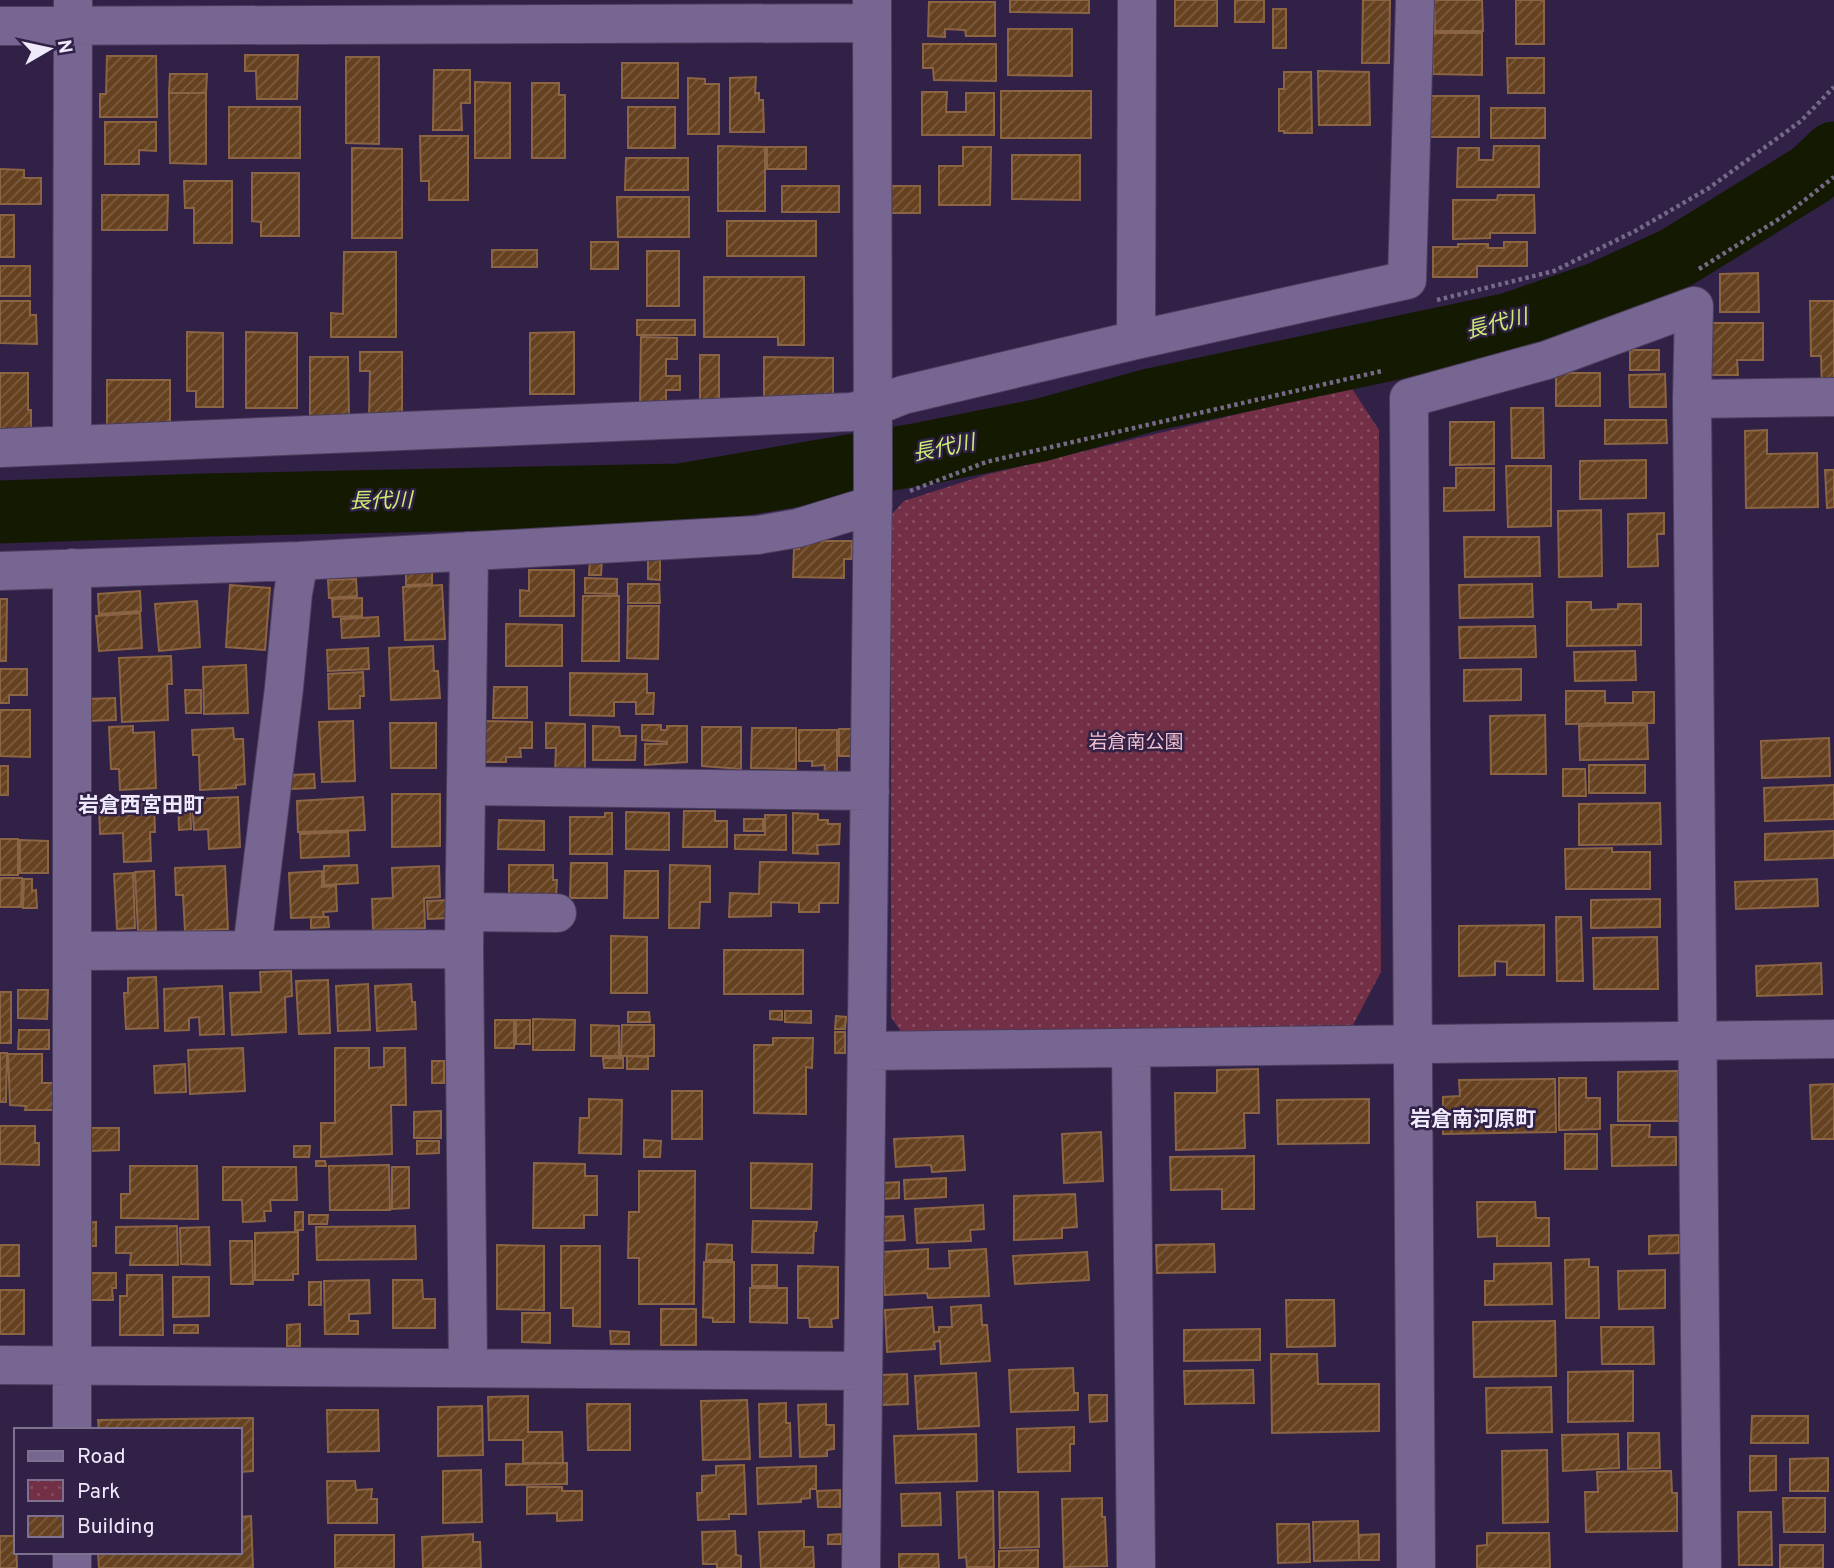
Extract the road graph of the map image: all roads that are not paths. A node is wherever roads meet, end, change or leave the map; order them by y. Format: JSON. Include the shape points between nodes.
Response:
{"nodes":[{"id":1,"x":1137,"y":0,"type":"edge"},
{"id":2,"x":1415,"y":0,"type":"edge"},
{"id":3,"x":872,"y":11,"type":"edge"},
{"id":4,"x":73,"y":13,"type":"edge"},
{"id":5,"x":0,"y":26,"type":"edge"},
{"id":6,"x":1136,"y":340,"type":"junction"},
{"id":7,"x":1834,"y":397,"type":"edge"},
{"id":8,"x":1692,"y":400,"type":"junction"},
{"id":9,"x":873,"y":416,"type":"junction"},
{"id":10,"x":72,"y":443,"type":"junction"},
{"id":11,"x":0,"y":448,"type":"edge"},
{"id":12,"x":873,"y":494,"type":"junction"},
{"id":13,"x":469,"y":551,"type":"junction"},
{"id":14,"x":299,"y":561,"type":"junction"},
{"id":15,"x":72,"y":568,"type":"junction"},
{"id":16,"x":0,"y":571,"type":"edge"},
{"id":17,"x":466,"y":786,"type":"junction"},
{"id":18,"x":870,"y":791,"type":"junction"},
{"id":19,"x":557,"y":913,"type":"dead end"},
{"id":20,"x":464,"y":931,"type":"junction"},
{"id":21,"x":252,"y":949,"type":"junction"},
{"id":22,"x":72,"y":951,"type":"junction"},
{"id":23,"x":1834,"y":1039,"type":"edge"},
{"id":24,"x":1698,"y":1041,"type":"junction"},
{"id":25,"x":1413,"y":1044,"type":"junction"},
{"id":26,"x":1131,"y":1048,"type":"junction"},
{"id":27,"x":867,"y":1051,"type":"junction"},
{"id":28,"x":0,"y":1365,"type":"edge"},
{"id":29,"x":72,"y":1365,"type":"junction"},
{"id":30,"x":468,"y":1368,"type":"junction"},
{"id":31,"x":863,"y":1371,"type":"junction"},
{"id":32,"x":72,"y":1428,"type":"edge"},
{"id":33,"x":861,"y":1568,"type":"edge"},
{"id":34,"x":1136,"y":1568,"type":"edge"},
{"id":35,"x":1416,"y":1568,"type":"edge"},
{"id":36,"x":1702,"y":1568,"type":"edge"}],
"edges":[{"from":1,"to":6,"type":"street"},
{"from":2,"to":6,"type":"street","via":[[1407,280]]},
{"from":3,"to":4,"type":"street"},
{"from":3,"to":9,"type":"street"},
{"from":4,"to":5,"type":"street"},
{"from":4,"to":10,"type":"street"},
{"from":6,"to":9,"type":"street","via":[[904,395]]},
{"from":7,"to":8,"type":"street"},
{"from":8,"to":24,"type":"street"},
{"from":8,"to":25,"type":"street","via":[[1693,306],[1547,360],[1409,398]]},
{"from":9,"to":10,"type":"street","via":[[851,412]]},
{"from":9,"to":12,"type":"street"},
{"from":10,"to":11,"type":"street"},
{"from":12,"to":13,"type":"street","via":[[798,527],[758,535]]},
{"from":12,"to":18,"type":"street"},
{"from":13,"to":14,"type":"street"},
{"from":13,"to":17,"type":"street"},
{"from":14,"to":15,"type":"street"},
{"from":14,"to":21,"type":"street"},
{"from":15,"to":16,"type":"street"},
{"from":15,"to":22,"type":"street"},
{"from":17,"to":18,"type":"street"},
{"from":17,"to":20,"type":"street"},
{"from":18,"to":27,"type":"street"},
{"from":19,"to":20,"type":"street"},
{"from":20,"to":21,"type":"street"},
{"from":20,"to":30,"type":"street"},
{"from":21,"to":22,"type":"street"},
{"from":22,"to":29,"type":"street"},
{"from":23,"to":24,"type":"street"},
{"from":24,"to":25,"type":"street"},
{"from":24,"to":36,"type":"street"},
{"from":25,"to":26,"type":"street"},
{"from":25,"to":35,"type":"street"},
{"from":26,"to":27,"type":"street"},
{"from":26,"to":34,"type":"street"},
{"from":27,"to":31,"type":"street"},
{"from":28,"to":29,"type":"street"},
{"from":29,"to":30,"type":"street"},
{"from":29,"to":32,"type":"street"},
{"from":30,"to":31,"type":"street"},
{"from":31,"to":33,"type":"street"}]}
